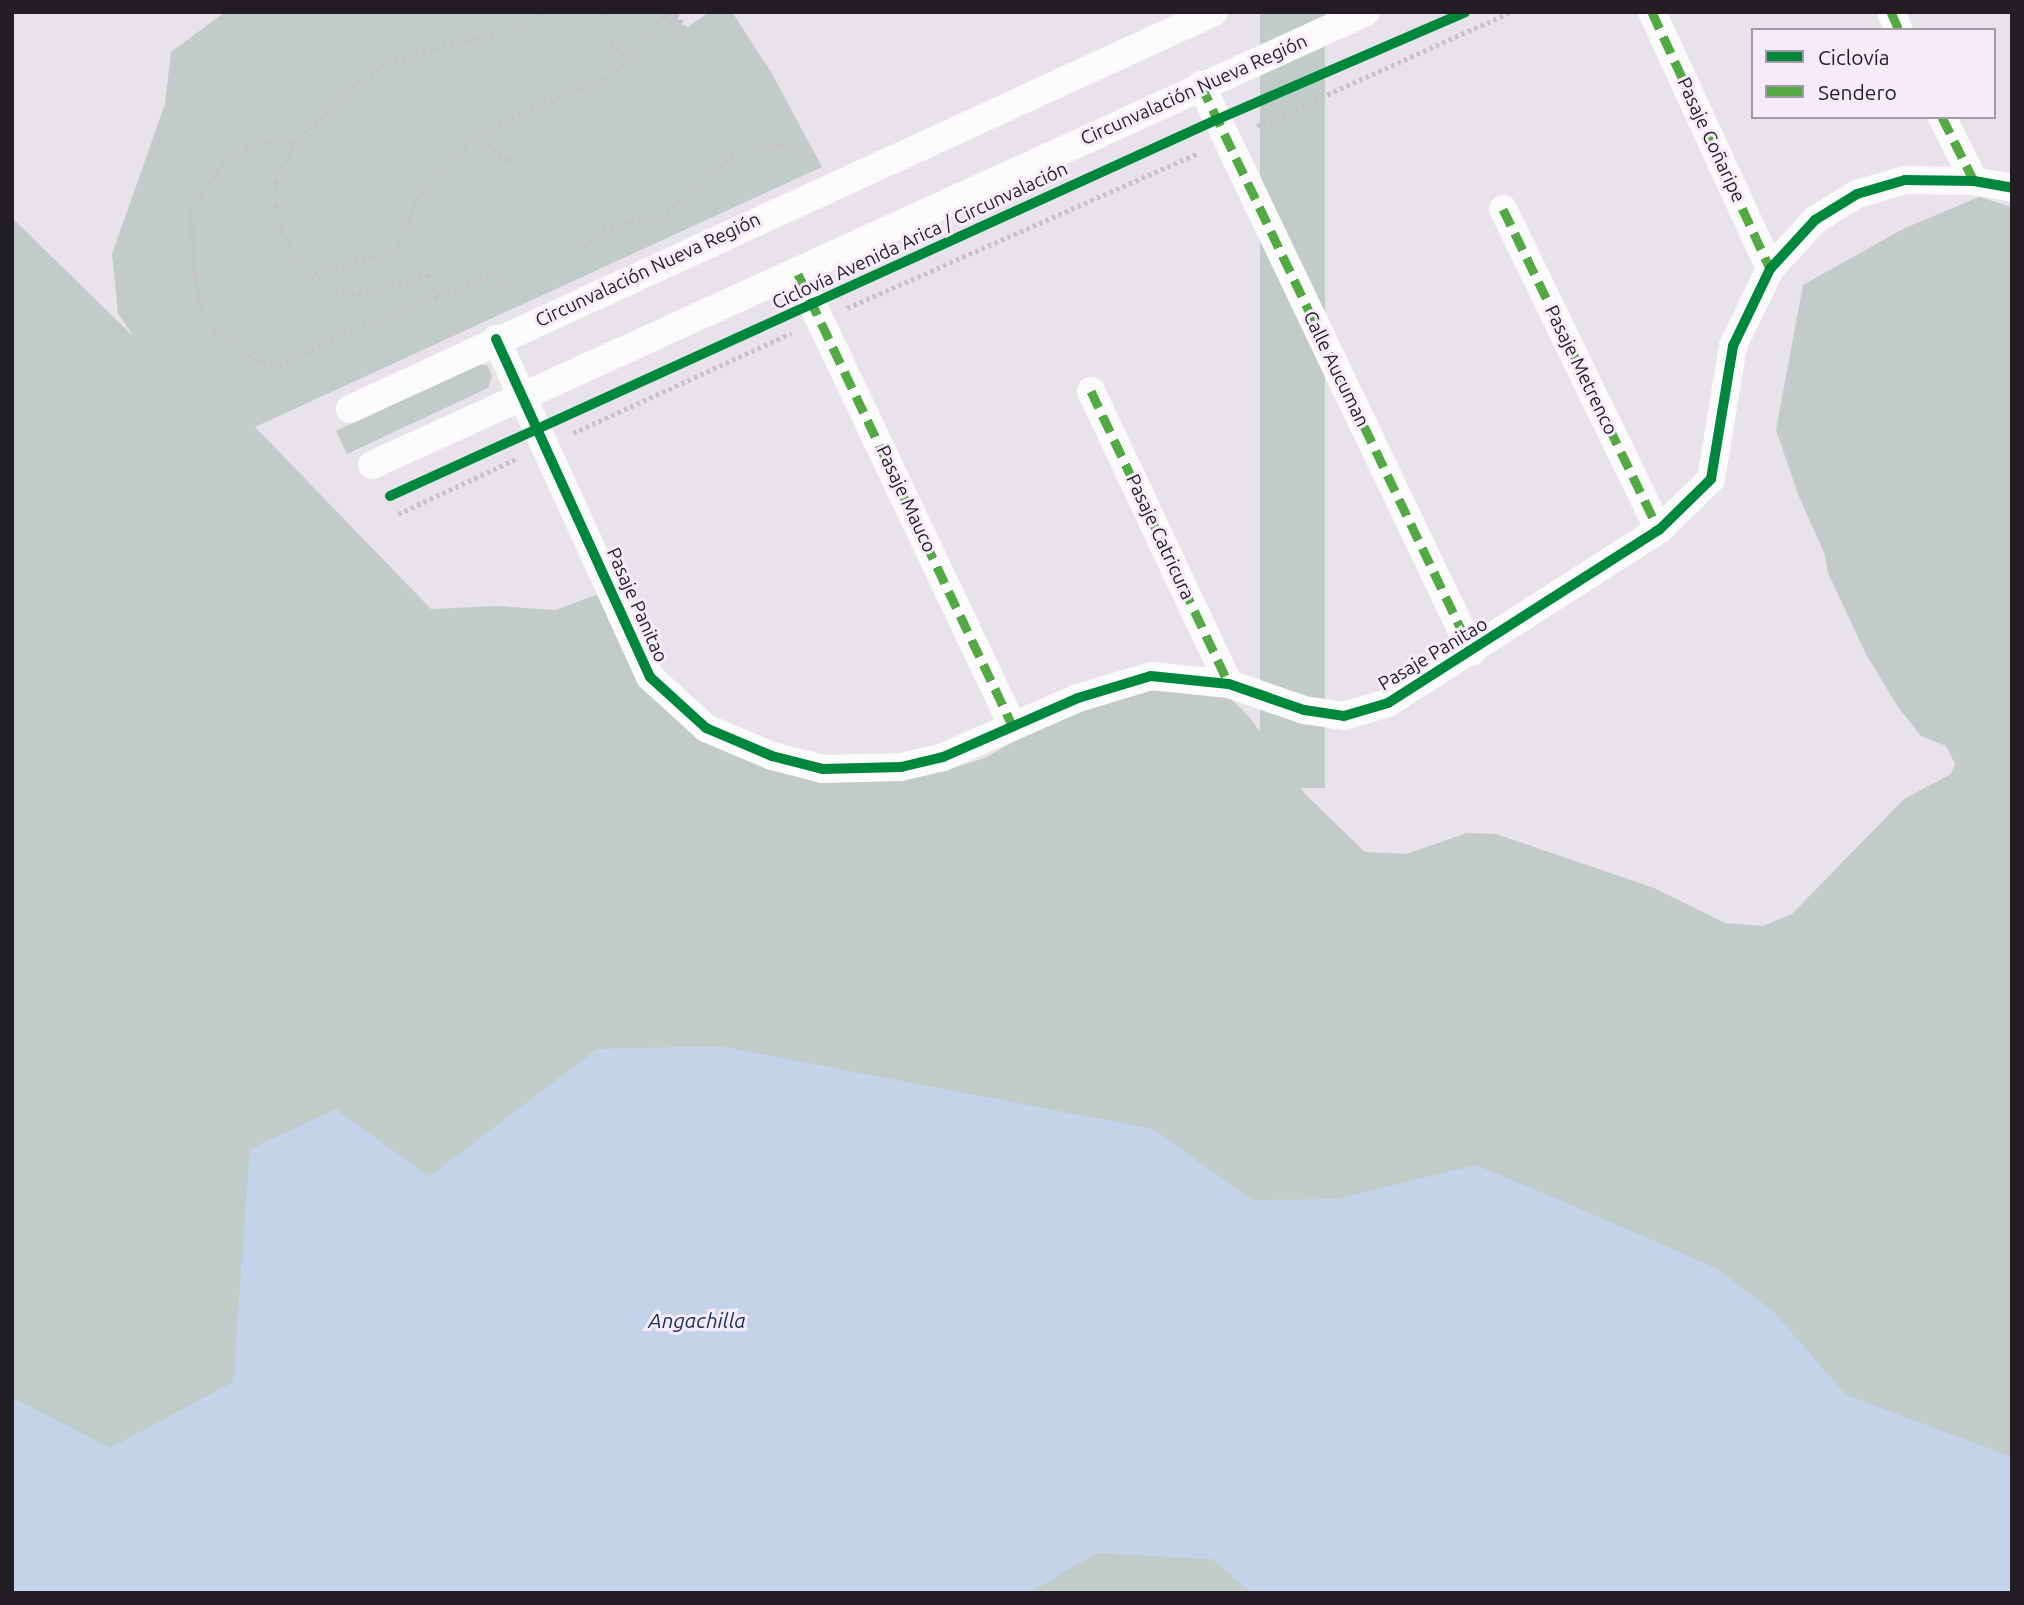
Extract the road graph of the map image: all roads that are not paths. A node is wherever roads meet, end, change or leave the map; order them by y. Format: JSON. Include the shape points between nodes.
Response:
{"nodes":[{"id":1,"x":1214,"y":12,"type":"edge"},
{"id":2,"x":1366,"y":12,"type":"edge"},
{"id":3,"x":1651,"y":12,"type":"edge"},
{"id":4,"x":1891,"y":12,"type":"edge"},
{"id":5,"x":1165,"y":22,"type":"edge"},
{"id":6,"x":1898,"y":28,"type":"edge"},
{"id":7,"x":1201,"y":85,"type":"junction"},
{"id":8,"x":1943,"y":119,"type":"edge"},
{"id":9,"x":1974,"y":181,"type":"junction"},
{"id":10,"x":2012,"y":188,"type":"edge"},
{"id":11,"x":1503,"y":209,"type":"dead end"},
{"id":12,"x":1770,"y":269,"type":"junction"},
{"id":13,"x":798,"y":274,"type":"junction"},
{"id":14,"x":496,"y":340,"type":"junction"},
{"id":15,"x":1091,"y":391,"type":"dead end"},
{"id":16,"x":523,"y":398,"type":"junction"},
{"id":17,"x":349,"y":409,"type":"dead end"},
{"id":18,"x":372,"y":465,"type":"dead end"},
{"id":19,"x":1659,"y":530,"type":"junction"},
{"id":20,"x":1472,"y":652,"type":"junction"},
{"id":21,"x":1229,"y":684,"type":"junction"},
{"id":22,"x":1012,"y":725,"type":"junction"}],
"edges":[{"from":1,"to":5,"type":"street","name":"Circunvalación Nueva Región"},
{"from":2,"to":7,"type":"street","name":"Circunvalación Nueva Región"},
{"from":3,"to":12,"type":"street","name":"Pasaje Coñaripe"},
{"from":4,"to":6,"type":"street"},
{"from":5,"to":14,"type":"street","name":"Circunvalación Nueva Región"},
{"from":7,"to":13,"type":"street","name":"Circunvalación Nueva Región"},
{"from":7,"to":20,"type":"street","name":"Calle Aucuman"},
{"from":8,"to":9,"type":"street"},
{"from":9,"to":10,"type":"street","name":"Pasaje Panitao"},
{"from":9,"to":12,"type":"street","name":"Pasaje Panitao","via":[[1905,180],[1857,194],[1815,220]]},
{"from":11,"to":19,"type":"street","name":"Pasaje Metrenco"},
{"from":12,"to":19,"type":"street","name":"Pasaje Panitao","via":[[1732,346],[1711,479]]},
{"from":13,"to":16,"type":"street","name":"Circunvalación Nueva Región"},
{"from":13,"to":22,"type":"street","name":"Pasaje Mauco"},
{"from":14,"to":16,"type":"street","name":"Pasaje Panitao"},
{"from":14,"to":17,"type":"street","name":"Circunvalación Nueva Región"},
{"from":15,"to":21,"type":"street","name":"Pasaje Catricura"},
{"from":16,"to":18,"type":"street","name":"Circunvalación Nueva Región"},
{"from":16,"to":22,"type":"street","name":"Pasaje Panitao","via":[[650,677],[706,728],[772,756],[823,769],[901,767],[933,760]]},
{"from":19,"to":20,"type":"street","name":"Pasaje Panitao"},
{"from":20,"to":21,"type":"street","name":"Pasaje Panitao","via":[[1388,703],[1344,716],[1304,710]]},
{"from":21,"to":22,"type":"street","name":"Pasaje Panitao","via":[[1151,676],[1078,698]]}]}
